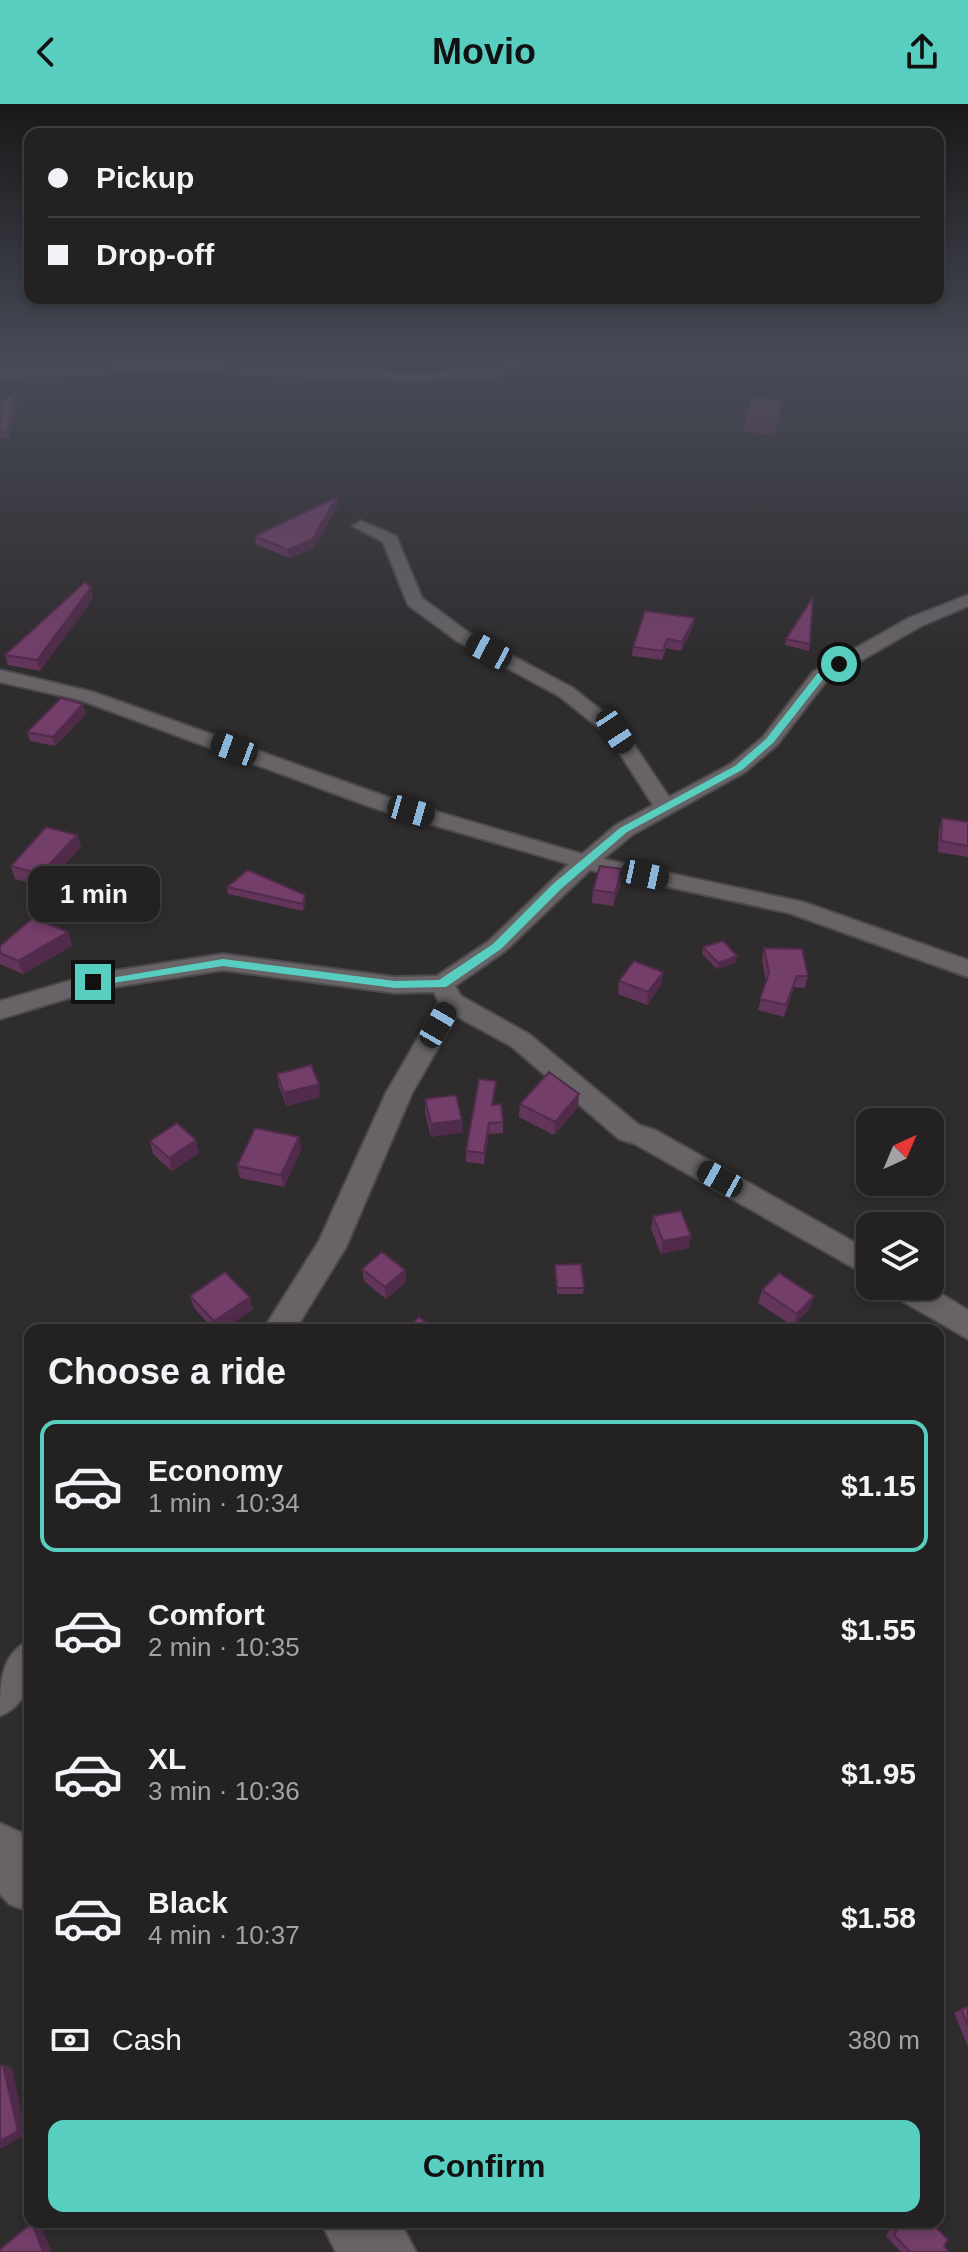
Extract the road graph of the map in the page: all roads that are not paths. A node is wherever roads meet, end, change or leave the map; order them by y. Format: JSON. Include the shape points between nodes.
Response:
{"nodes":[{"id":1,"x":361,"y":526,"type":"dead end"},
{"id":2,"x":968,"y":600,"type":"edge"},
{"id":3,"x":0,"y":676,"type":"edge"},
{"id":4,"x":665,"y":807,"type":"junction"},
{"id":5,"x":586,"y":862,"type":"junction"},
{"id":6,"x":968,"y":969,"type":"edge"},
{"id":7,"x":446,"y":993,"type":"junction"},
{"id":8,"x":0,"y":1010,"type":"edge"},
{"id":9,"x":856,"y":1257,"type":"edge"},
{"id":10,"x":926,"y":1300,"type":"edge"},
{"id":11,"x":282,"y":1324,"type":"edge"},
{"id":12,"x":968,"y":1326,"type":"edge"},
{"id":13,"x":24,"y":1666,"type":"edge"},
{"id":14,"x":0,"y":1697,"type":"edge"},
{"id":15,"x":0,"y":1852,"type":"edge"},
{"id":16,"x":24,"y":1877,"type":"edge"},
{"id":17,"x":360,"y":2228,"type":"edge"},
{"id":18,"x":382,"y":2252,"type":"edge"}],
"edges":[{"from":1,"to":4,"type":"street","via":[[390,539],[414,601],[463,637],[566,692],[615,731]]},
{"from":2,"to":4,"type":"street","via":[[915,622],[820,676],[770,741],[738,768]]},
{"from":3,"to":5,"type":"street","via":[[86,696],[382,803]]},
{"from":4,"to":5,"type":"street","via":[[624,830]]},
{"from":5,"to":6,"type":"street","via":[[795,907]]},
{"from":5,"to":7,"type":"street"},
{"from":7,"to":8,"type":"street","via":[[223,962],[93,982]]},
{"from":7,"to":9,"type":"street","via":[[520,1040],[629,1132]]},
{"from":7,"to":11,"type":"street","via":[[331,1247]]},
{"from":10,"to":12,"type":"street"},
{"from":13,"to":14,"type":"street"},
{"from":15,"to":16,"type":"main road"},
{"from":17,"to":18,"type":"main road"}]}
